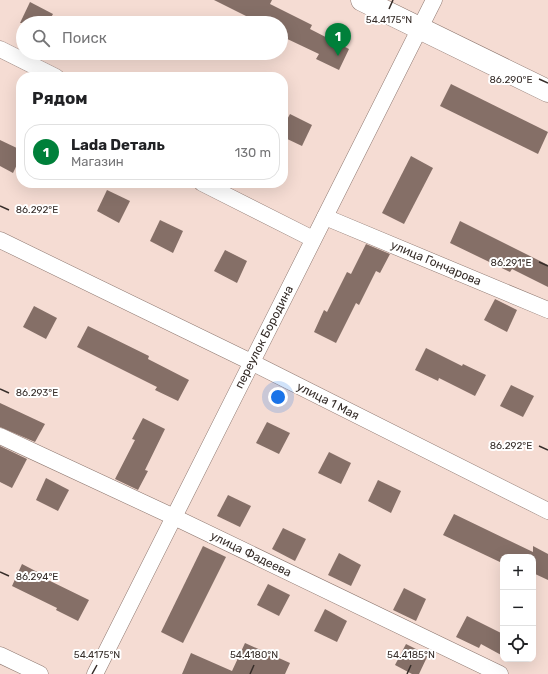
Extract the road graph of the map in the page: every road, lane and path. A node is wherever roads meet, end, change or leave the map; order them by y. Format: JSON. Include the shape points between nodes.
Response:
{"nodes":[{"id":1,"x":362,"y":0,"type":"edge"},
{"id":2,"x":434,"y":0,"type":"edge"},
{"id":3,"x":420,"y":29,"type":"junction"},
{"id":4,"x":0,"y":49,"type":"edge"},
{"id":5,"x":16,"y":57,"type":"edge"},
{"id":6,"x":22,"y":60,"type":"edge"},
{"id":7,"x":46,"y":72,"type":"edge"},
{"id":8,"x":548,"y":91,"type":"edge"},
{"id":9,"x":212,"y":188,"type":"edge"},
{"id":10,"x":325,"y":217,"type":"junction"},
{"id":11,"x":313,"y":239,"type":"junction"},
{"id":12,"x":0,"y":240,"type":"edge"},
{"id":13,"x":548,"y":310,"type":"edge"},
{"id":14,"x":251,"y":362,"type":"junction"},
{"id":15,"x":0,"y":436,"type":"edge"},
{"id":16,"x":548,"y":511,"type":"edge"},
{"id":17,"x":174,"y":517,"type":"junction"},
{"id":18,"x":0,"y":655,"type":"edge"},
{"id":19,"x":40,"y":674,"type":"edge"},
{"id":20,"x":95,"y":674,"type":"edge"},
{"id":21,"x":500,"y":674,"type":"edge"}],
"edges":[{"from":1,"to":3,"type":"main road"},
{"from":2,"to":3,"type":"street","name":"переулок Бородина"},
{"from":3,"to":8,"type":"main road"},
{"from":3,"to":10,"type":"street","name":"переулок Бородина"},
{"from":4,"to":5,"type":"street"},
{"from":6,"to":7,"type":"street"},
{"from":9,"to":11,"type":"street"},
{"from":10,"to":11,"type":"street","name":"переулок Бородина"},
{"from":10,"to":13,"type":"street","name":"улица Гончарова"},
{"from":11,"to":14,"type":"street","name":"переулок Бородина"},
{"from":12,"to":14,"type":"street","name":"улица 1 Мая"},
{"from":14,"to":16,"type":"street","name":"улица 1 Мая"},
{"from":14,"to":17,"type":"street","name":"переулок Бородина"},
{"from":15,"to":17,"type":"street","name":"улица Фадеева"},
{"from":17,"to":20,"type":"street","name":"переулок Бородина"},
{"from":17,"to":21,"type":"street","name":"улица Фадеева"},
{"from":18,"to":19,"type":"street"}]}
